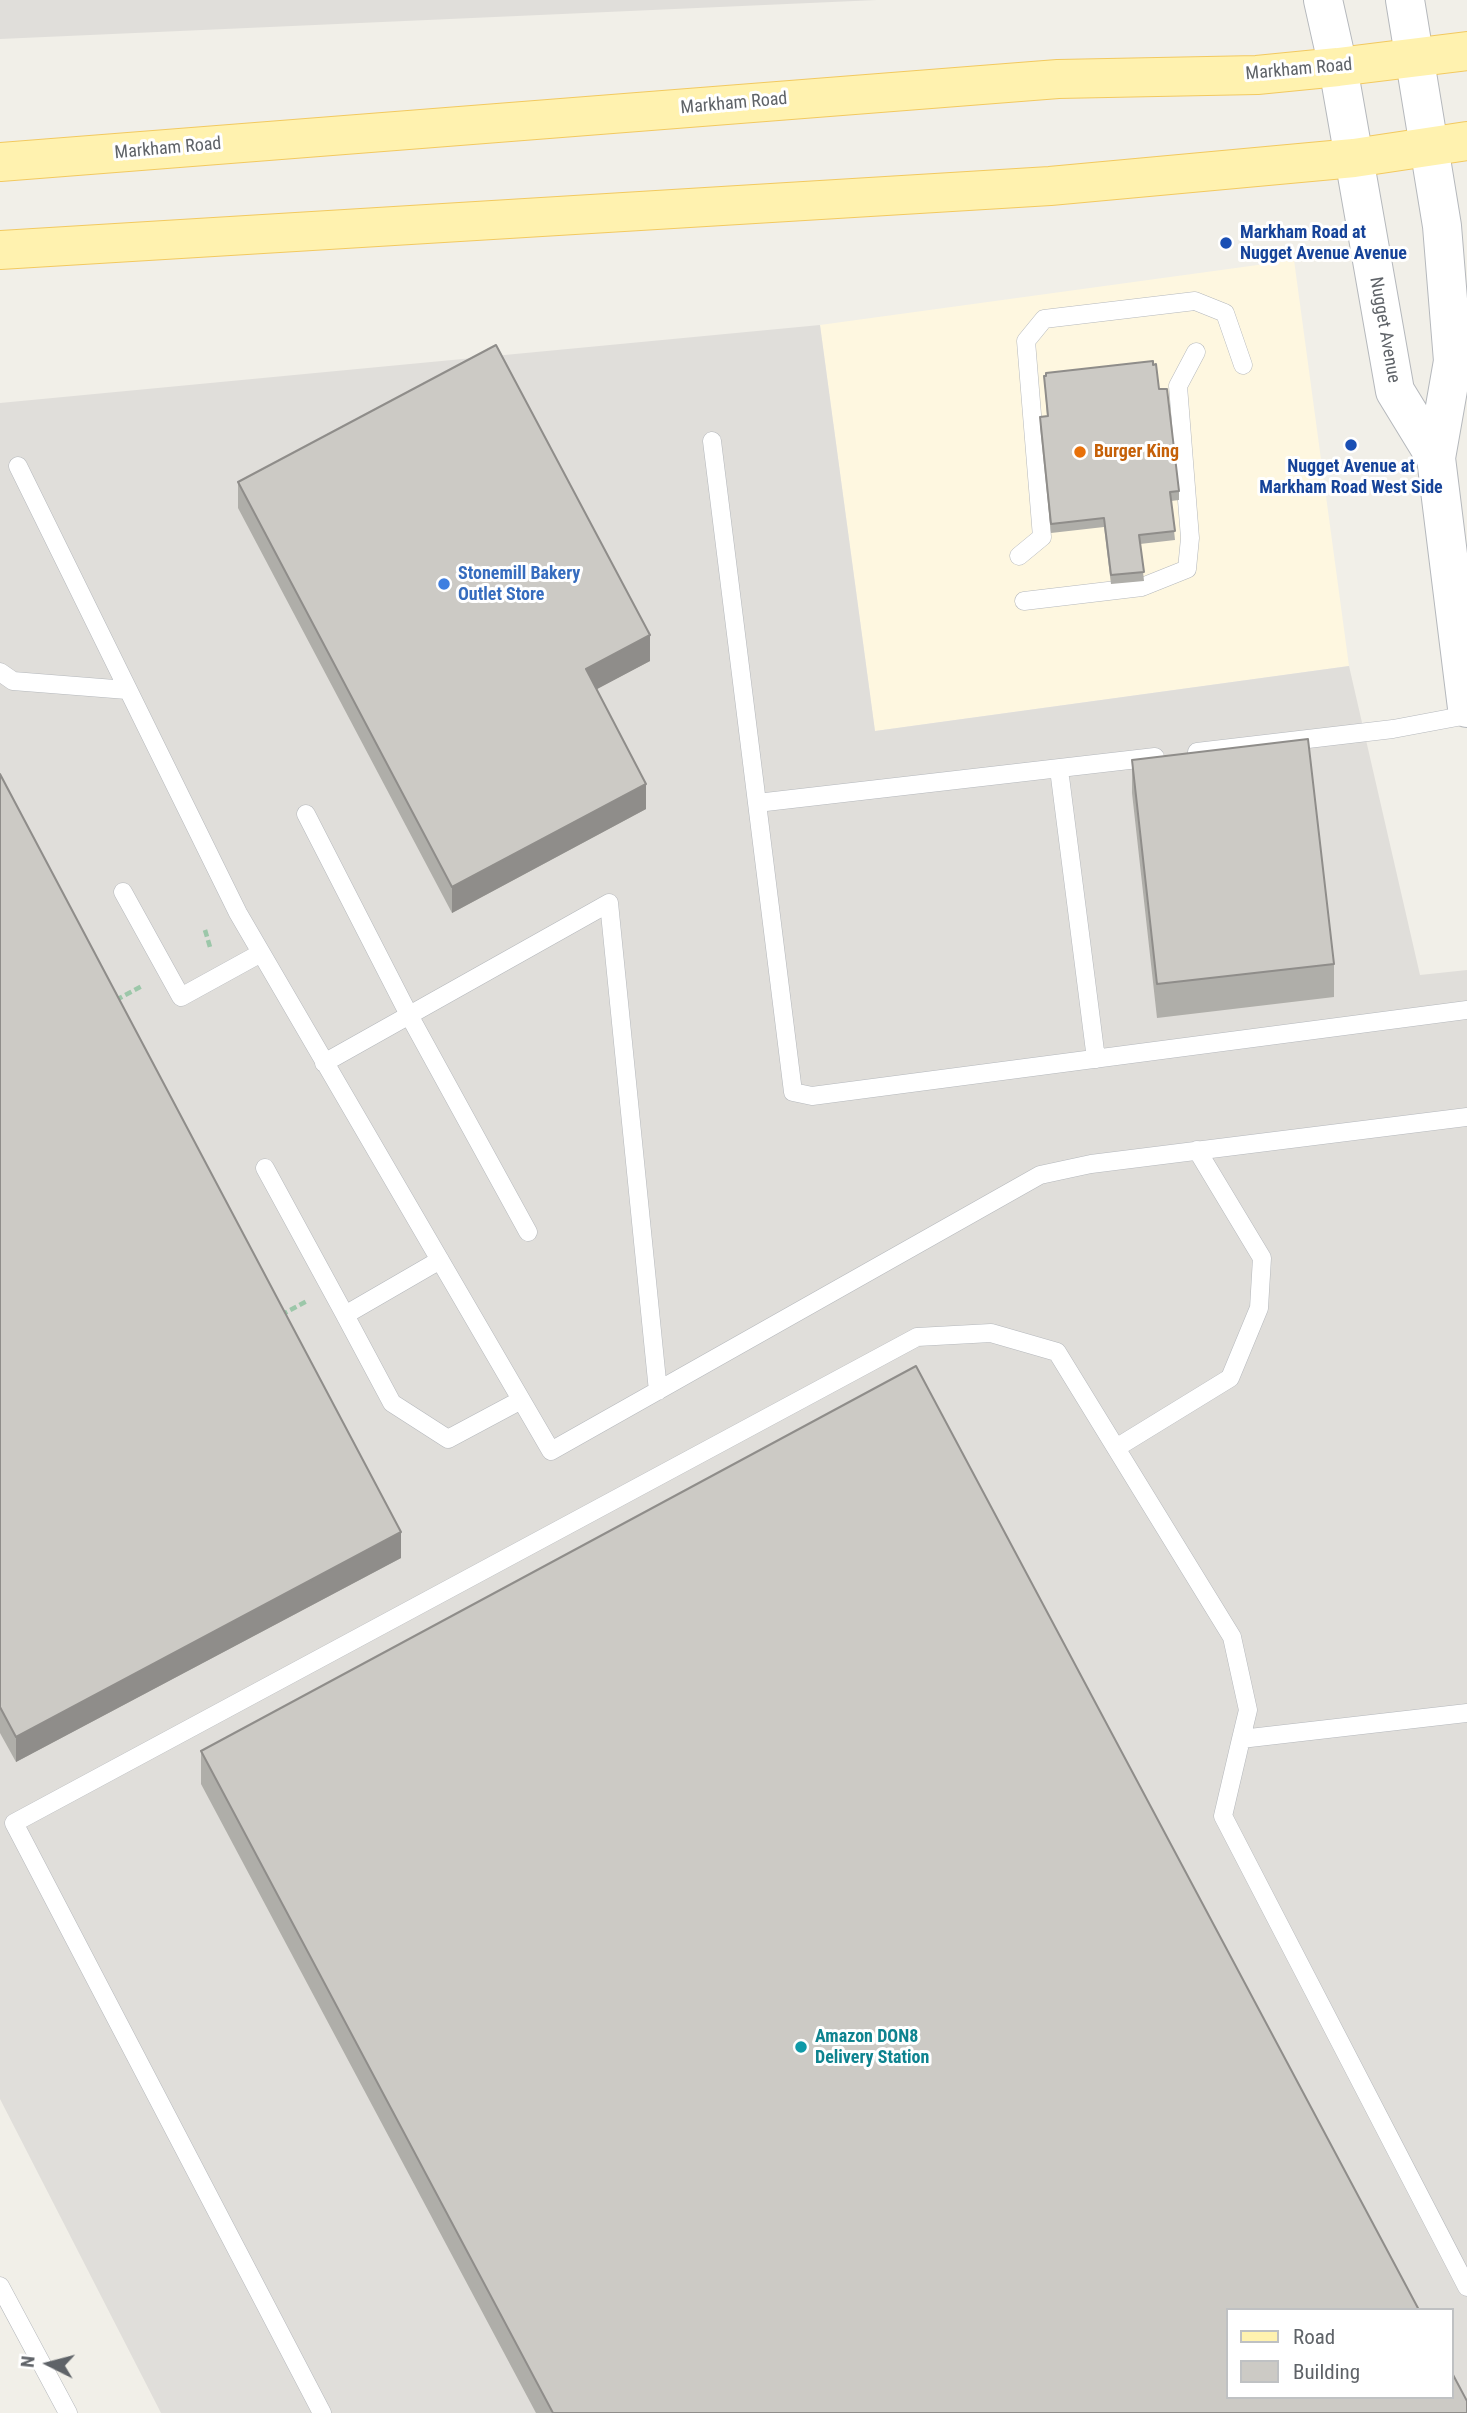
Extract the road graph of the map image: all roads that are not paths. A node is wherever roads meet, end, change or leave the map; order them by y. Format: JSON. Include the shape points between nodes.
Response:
{"nodes":[{"id":1,"x":1323,"y":0,"type":"edge"},
{"id":2,"x":1405,"y":0,"type":"edge"},
{"id":3,"x":1467,"y":51,"type":"edge"},
{"id":4,"x":1414,"y":57,"type":"junction"},
{"id":5,"x":1338,"y":68,"type":"junction"},
{"id":6,"x":1467,"y":141,"type":"edge"},
{"id":7,"x":1428,"y":145,"type":"junction"},
{"id":8,"x":1354,"y":158,"type":"junction"},
{"id":9,"x":0,"y":162,"type":"edge"},
{"id":10,"x":0,"y":250,"type":"edge"},
{"id":11,"x":1196,"y":352,"type":"dead end"},
{"id":12,"x":1243,"y":365,"type":"dead end"},
{"id":13,"x":712,"y":441,"type":"dead end"},
{"id":14,"x":1436,"y":458,"type":"junction"},
{"id":15,"x":18,"y":466,"type":"dead end"},
{"id":16,"x":1019,"y":556,"type":"dead end"},
{"id":17,"x":1024,"y":601,"type":"dead end"},
{"id":18,"x":0,"y":672,"type":"edge"},
{"id":19,"x":127,"y":690,"type":"junction"},
{"id":20,"x":1467,"y":708,"type":"edge"},
{"id":21,"x":1467,"y":715,"type":"edge"},
{"id":22,"x":1059,"y":769,"type":"junction"},
{"id":23,"x":757,"y":803,"type":"junction"},
{"id":24,"x":306,"y":814,"type":"dead end"},
{"id":25,"x":123,"y":892,"type":"dead end"},
{"id":26,"x":261,"y":953,"type":"junction"},
{"id":27,"x":1467,"y":1010,"type":"edge"},
{"id":28,"x":409,"y":1015,"type":"junction"},
{"id":29,"x":1096,"y":1059,"type":"junction"},
{"id":30,"x":324,"y":1063,"type":"junction"},
{"id":31,"x":1467,"y":1117,"type":"edge"},
{"id":32,"x":1197,"y":1150,"type":"junction"},
{"id":33,"x":265,"y":1168,"type":"dead end"},
{"id":34,"x":528,"y":1232,"type":"dead end"},
{"id":35,"x":440,"y":1260,"type":"junction"},
{"id":36,"x":345,"y":1315,"type":"junction"},
{"id":37,"x":658,"y":1391,"type":"junction"},
{"id":38,"x":521,"y":1400,"type":"junction"},
{"id":39,"x":1116,"y":1448,"type":"junction"},
{"id":40,"x":1467,"y":1713,"type":"edge"},
{"id":41,"x":1241,"y":1739,"type":"junction"},
{"id":42,"x":0,"y":2286,"type":"edge"},
{"id":43,"x":1467,"y":2287,"type":"edge"},
{"id":44,"x":68,"y":2413,"type":"edge"},
{"id":45,"x":323,"y":2413,"type":"edge"}],
"edges":[{"from":1,"to":5,"type":"street","name":"Nugget Avenue"},
{"from":2,"to":4,"type":"street","name":"Nugget Avenue"},
{"from":3,"to":4,"type":"main road","name":"Markham Road"},
{"from":4,"to":5,"type":"main road","name":"Markham Road"},
{"from":4,"to":7,"type":"street","name":"Nugget Avenue"},
{"from":5,"to":8,"type":"street","name":"Nugget Avenue"},
{"from":5,"to":9,"type":"main road","name":"Markham Road","via":[[1257,75],[1058,79]]},
{"from":6,"to":7,"type":"main road"},
{"from":7,"to":8,"type":"main road"},
{"from":7,"to":14,"type":"street","name":"Nugget Avenue","via":[[1442,226],[1453,361]]},
{"from":8,"to":10,"type":"main road","via":[[1023,188]]},
{"from":8,"to":14,"type":"street","name":"Nugget Avenue","via":[[1395,391]]},
{"from":11,"to":17,"type":"lane","via":[[1178,386],[1190,538],[1187,569],[1142,587]]},
{"from":12,"to":16,"type":"lane","via":[[1225,313],[1195,301],[1044,319],[1026,341],[1042,537]]},
{"from":13,"to":23,"type":"lane"},
{"from":14,"to":20,"type":"street","name":"Nugget Avenue"},
{"from":15,"to":19,"type":"lane"},
{"from":18,"to":19,"type":"lane","via":[[13,681]]},
{"from":19,"to":26,"type":"lane"},
{"from":21,"to":22,"type":"lane","via":[[1393,729]]},
{"from":22,"to":23,"type":"lane"},
{"from":22,"to":29,"type":"lane"},
{"from":23,"to":29,"type":"lane","via":[[793,1092],[812,1096]]},
{"from":24,"to":28,"type":"lane"},
{"from":25,"to":26,"type":"lane","via":[[181,998]]},
{"from":26,"to":30,"type":"lane"},
{"from":27,"to":29,"type":"lane"},
{"from":28,"to":30,"type":"lane"},
{"from":28,"to":34,"type":"lane"},
{"from":28,"to":37,"type":"lane","via":[[609,903]]},
{"from":30,"to":35,"type":"lane"},
{"from":31,"to":32,"type":"lane"},
{"from":32,"to":37,"type":"lane","via":[[1040,1175]]},
{"from":32,"to":39,"type":"lane","via":[[1262,1258],[1259,1308],[1230,1378]]},
{"from":33,"to":36,"type":"lane"},
{"from":35,"to":36,"type":"lane"},
{"from":35,"to":38,"type":"lane"},
{"from":36,"to":38,"type":"lane","via":[[392,1403],[448,1439]]},
{"from":37,"to":38,"type":"lane","via":[[551,1451]]},
{"from":39,"to":41,"type":"lane","via":[[1232,1637],[1248,1710]]},
{"from":39,"to":45,"type":"lane","via":[[1057,1352],[991,1333],[917,1337],[14,1823]]},
{"from":40,"to":41,"type":"lane"},
{"from":41,"to":43,"type":"lane","via":[[1223,1816]]},
{"from":42,"to":44,"type":"lane"}]}
